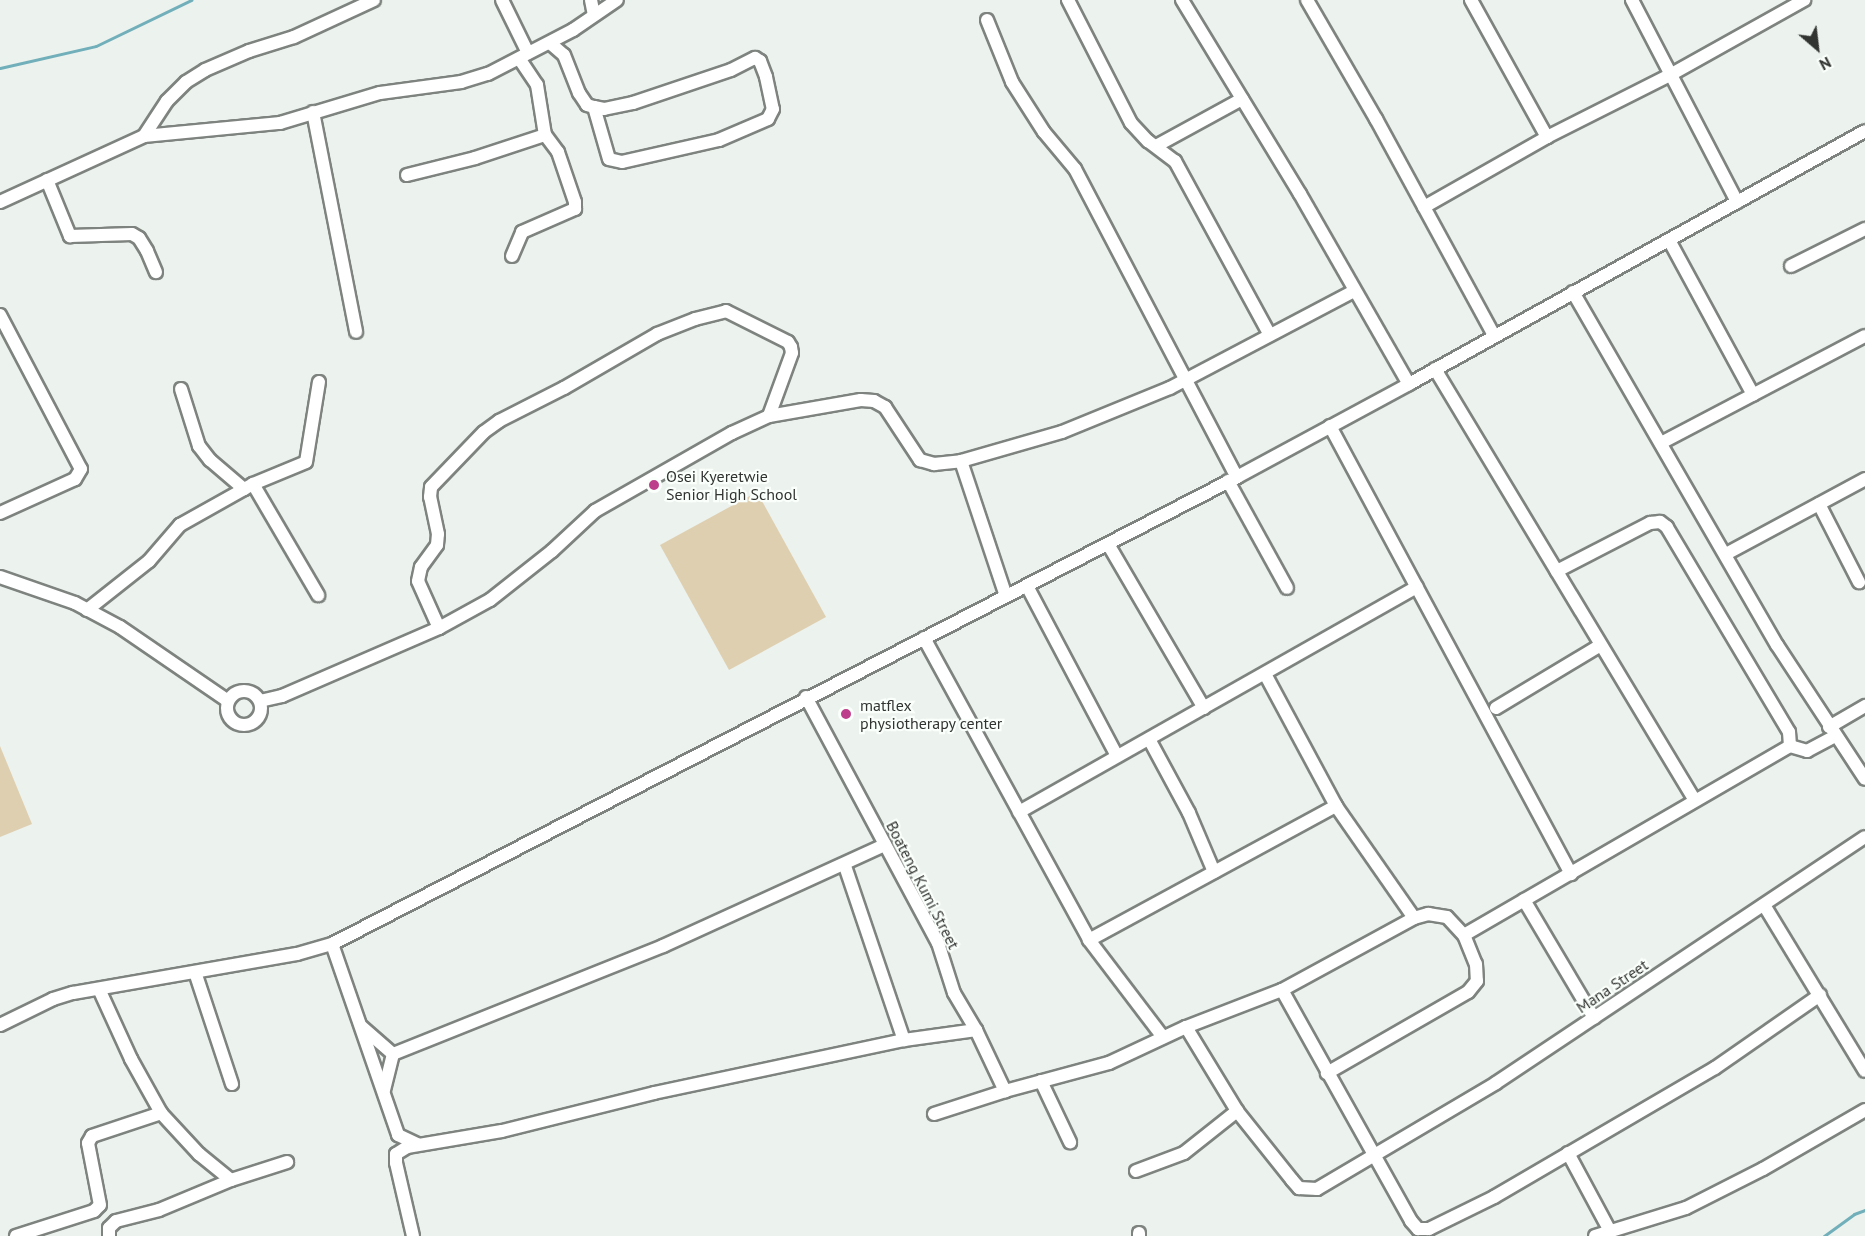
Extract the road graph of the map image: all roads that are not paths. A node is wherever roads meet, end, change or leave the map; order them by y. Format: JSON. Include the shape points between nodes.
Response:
{"nodes":[{"id":1,"x":374,"y":0,"type":"edge"},
{"id":2,"x":502,"y":0,"type":"edge"},
{"id":3,"x":591,"y":0,"type":"edge"},
{"id":4,"x":617,"y":0,"type":"edge"},
{"id":5,"x":1068,"y":0,"type":"edge"},
{"id":6,"x":1182,"y":0,"type":"edge"},
{"id":7,"x":1307,"y":0,"type":"edge"},
{"id":8,"x":1471,"y":0,"type":"edge"},
{"id":9,"x":1632,"y":0,"type":"edge"},
{"id":10,"x":1804,"y":0,"type":"edge"},
{"id":11,"x":594,"y":15,"type":"junction"},
{"id":12,"x":987,"y":20,"type":"dead end"},
{"id":13,"x":550,"y":43,"type":"junction"},
{"id":14,"x":523,"y":55,"type":"junction"},
{"id":15,"x":1670,"y":75,"type":"junction"},
{"id":16,"x":1242,"y":99,"type":"junction"},
{"id":17,"x":594,"y":107,"type":"junction"},
{"id":18,"x":313,"y":112,"type":"junction"},
{"id":19,"x":1865,"y":131,"type":"edge"},
{"id":20,"x":545,"y":135,"type":"junction"},
{"id":21,"x":144,"y":136,"type":"junction"},
{"id":22,"x":1547,"y":137,"type":"junction"},
{"id":23,"x":1156,"y":146,"type":"junction"},
{"id":24,"x":407,"y":175,"type":"dead end"},
{"id":25,"x":47,"y":180,"type":"junction"},
{"id":26,"x":0,"y":201,"type":"edge"},
{"id":27,"x":1737,"y":202,"type":"junction"},
{"id":28,"x":1424,"y":207,"type":"junction"},
{"id":29,"x":1865,"y":229,"type":"edge"},
{"id":30,"x":1669,"y":240,"type":"junction"},
{"id":31,"x":512,"y":256,"type":"dead end"},
{"id":32,"x":1791,"y":266,"type":"dead end"},
{"id":33,"x":156,"y":272,"type":"dead end"},
{"id":34,"x":1354,"y":291,"type":"junction"},
{"id":35,"x":1573,"y":292,"type":"junction"},
{"id":36,"x":0,"y":315,"type":"edge"},
{"id":37,"x":356,"y":332,"type":"dead end"},
{"id":38,"x":1270,"y":335,"type":"junction"},
{"id":39,"x":1494,"y":335,"type":"junction"},
{"id":40,"x":1865,"y":336,"type":"edge"},
{"id":41,"x":1435,"y":369,"type":"junction"},
{"id":42,"x":1187,"y":378,"type":"junction"},
{"id":43,"x":319,"y":382,"type":"dead end"},
{"id":44,"x":1409,"y":384,"type":"junction"},
{"id":45,"x":181,"y":388,"type":"dead end"},
{"id":46,"x":1753,"y":395,"type":"junction"},
{"id":47,"x":768,"y":416,"type":"junction"},
{"id":48,"x":1330,"y":426,"type":"junction"},
{"id":49,"x":1661,"y":443,"type":"junction"},
{"id":50,"x":961,"y":461,"type":"junction"},
{"id":51,"x":1233,"y":479,"type":"junction"},
{"id":52,"x":1865,"y":479,"type":"edge"},
{"id":53,"x":248,"y":487,"type":"junction"},
{"id":54,"x":1819,"y":504,"type":"junction"},
{"id":55,"x":0,"y":513,"type":"edge"},
{"id":56,"x":1108,"y":544,"type":"junction"},
{"id":57,"x":1726,"y":554,"type":"junction"},
{"id":58,"x":1557,"y":572,"type":"junction"},
{"id":59,"x":0,"y":578,"type":"edge"},
{"id":60,"x":1859,"y":582,"type":"dead end"},
{"id":61,"x":1027,"y":586,"type":"junction"},
{"id":62,"x":1417,"y":587,"type":"junction"},
{"id":63,"x":1287,"y":588,"type":"dead end"},
{"id":64,"x":318,"y":595,"type":"dead end"},
{"id":65,"x":1006,"y":596,"type":"junction"},
{"id":66,"x":87,"y":610,"type":"junction"},
{"id":67,"x":439,"y":628,"type":"junction"},
{"id":68,"x":924,"y":638,"type":"junction"},
{"id":69,"x":1601,"y":645,"type":"junction"},
{"id":70,"x":1265,"y":674,"type":"junction"},
{"id":71,"x":806,"y":697,"type":"junction"},
{"id":72,"x":228,"y":701,"type":"junction"},
{"id":73,"x":260,"y":701,"type":"junction"},
{"id":74,"x":1865,"y":706,"type":"edge"},
{"id":75,"x":1204,"y":708,"type":"junction"},
{"id":76,"x":1496,"y":708,"type":"dead end"},
{"id":77,"x":1832,"y":731,"type":"junction"},
{"id":78,"x":1149,"y":739,"type":"junction"},
{"id":79,"x":1790,"y":746,"type":"junction"},
{"id":80,"x":1117,"y":756,"type":"junction"},
{"id":81,"x":1865,"y":779,"type":"edge"},
{"id":82,"x":1694,"y":800,"type":"junction"},
{"id":83,"x":1336,"y":807,"type":"junction"},
{"id":84,"x":1019,"y":812,"type":"junction"},
{"id":85,"x":1865,"y":837,"type":"edge"},
{"id":86,"x":885,"y":845,"type":"junction"},
{"id":87,"x":845,"y":866,"type":"junction"},
{"id":88,"x":1214,"y":872,"type":"junction"},
{"id":89,"x":1571,"y":874,"type":"junction"},
{"id":90,"x":1524,"y":900,"type":"junction"},
{"id":91,"x":1764,"y":904,"type":"junction"},
{"id":92,"x":1414,"y":918,"type":"junction"},
{"id":93,"x":1464,"y":935,"type":"junction"},
{"id":94,"x":1089,"y":940,"type":"junction"},
{"id":95,"x":332,"y":944,"type":"junction"},
{"id":96,"x":195,"y":972,"type":"junction"},
{"id":97,"x":99,"y":989,"type":"junction"},
{"id":98,"x":1282,"y":990,"type":"junction"},
{"id":99,"x":1820,"y":995,"type":"junction"},
{"id":100,"x":1594,"y":1018,"type":"junction"},
{"id":101,"x":0,"y":1025,"type":"edge"},
{"id":102,"x":362,"y":1027,"type":"junction"},
{"id":103,"x":1186,"y":1027,"type":"junction"},
{"id":104,"x":976,"y":1030,"type":"junction"},
{"id":105,"x":1163,"y":1037,"type":"junction"},
{"id":106,"x":904,"y":1040,"type":"junction"},
{"id":107,"x":393,"y":1054,"type":"junction"},
{"id":108,"x":1865,"y":1071,"type":"edge"},
{"id":109,"x":1327,"y":1072,"type":"junction"},
{"id":110,"x":1041,"y":1081,"type":"junction"},
{"id":111,"x":232,"y":1084,"type":"dead end"},
{"id":112,"x":384,"y":1090,"type":"junction"},
{"id":113,"x":1005,"y":1091,"type":"junction"},
{"id":114,"x":1865,"y":1110,"type":"edge"},
{"id":115,"x":1237,"y":1111,"type":"junction"},
{"id":116,"x":161,"y":1113,"type":"junction"},
{"id":117,"x":934,"y":1114,"type":"dead end"},
{"id":118,"x":1070,"y":1142,"type":"dead end"},
{"id":119,"x":418,"y":1144,"type":"junction"},
{"id":120,"x":1568,"y":1153,"type":"junction"},
{"id":121,"x":1374,"y":1158,"type":"junction"},
{"id":122,"x":287,"y":1162,"type":"dead end"},
{"id":123,"x":1136,"y":1171,"type":"dead end"},
{"id":124,"x":231,"y":1180,"type":"junction"},
{"id":125,"x":100,"y":1205,"type":"junction"},
{"id":126,"x":1609,"y":1229,"type":"junction"},
{"id":127,"x":109,"y":1232,"type":"edge"},
{"id":128,"x":16,"y":1236,"type":"edge"},
{"id":129,"x":413,"y":1236,"type":"edge"},
{"id":130,"x":1595,"y":1236,"type":"edge"}],
"edges":[{"from":1,"to":21,"type":"street","via":[[294,37],[205,70],[167,101]]},
{"from":2,"to":14,"type":"street"},
{"from":3,"to":11,"type":"street"},
{"from":4,"to":11,"type":"street"},
{"from":5,"to":23,"type":"street","via":[[1131,123]]},
{"from":6,"to":16,"type":"street"},
{"from":7,"to":28,"type":"street"},
{"from":8,"to":22,"type":"street"},
{"from":9,"to":15,"type":"street"},
{"from":10,"to":15,"type":"street"},
{"from":11,"to":13,"type":"street"},
{"from":12,"to":42,"type":"street","via":[[1012,82],[1044,132],[1075,169]]},
{"from":13,"to":14,"type":"street"},
{"from":13,"to":17,"type":"street","via":[[564,55],[579,93],[587,105]]},
{"from":14,"to":18,"type":"street","via":[[488,74],[461,82],[380,93]]},
{"from":14,"to":20,"type":"street","via":[[537,85]]},
{"from":15,"to":22,"type":"street"},
{"from":15,"to":27,"type":"street"},
{"from":16,"to":23,"type":"street"},
{"from":16,"to":34,"type":"street"},
{"from":17,"to":17,"type":"street","via":[[604,109],[633,103],[755,58],[766,77],[773,108],[768,119],[719,140],[622,162],[609,159]]},
{"from":18,"to":21,"type":"street","via":[[262,126]]},
{"from":18,"to":37,"type":"street"},
{"from":19,"to":27,"type":"street"},
{"from":20,"to":24,"type":"street"},
{"from":20,"to":31,"type":"street","via":[[558,152],[575,208],[522,232]]},
{"from":21,"to":25,"type":"street"},
{"from":22,"to":28,"type":"street"},
{"from":23,"to":38,"type":"street","via":[[1175,161]]},
{"from":25,"to":26,"type":"street"},
{"from":25,"to":33,"type":"street","via":[[70,236],[132,234],[139,238]]},
{"from":27,"to":30,"type":"street"},
{"from":28,"to":39,"type":"street"},
{"from":29,"to":32,"type":"street"},
{"from":30,"to":35,"type":"street"},
{"from":30,"to":46,"type":"street"},
{"from":34,"to":38,"type":"street"},
{"from":34,"to":44,"type":"street"},
{"from":35,"to":39,"type":"street"},
{"from":35,"to":49,"type":"street"},
{"from":36,"to":55,"type":"street","via":[[81,469],[75,479]]},
{"from":38,"to":42,"type":"street"},
{"from":39,"to":41,"type":"street"},
{"from":40,"to":46,"type":"street"},
{"from":41,"to":44,"type":"street"},
{"from":41,"to":58,"type":"street"},
{"from":42,"to":50,"type":"street","via":[[1095,420]]},
{"from":42,"to":51,"type":"street"},
{"from":43,"to":53,"type":"street","via":[[306,462]]},
{"from":44,"to":48,"type":"street"},
{"from":45,"to":53,"type":"street","via":[[199,446],[210,460]]},
{"from":46,"to":49,"type":"street"},
{"from":47,"to":50,"type":"street","via":[[874,401],[885,407],[920,460],[934,464]]},
{"from":47,"to":67,"type":"street","via":[[595,510],[524,575],[490,600]]},
{"from":47,"to":67,"type":"street","via":[[791,347],[726,311],[657,334],[499,421],[431,487],[437,544],[421,567],[418,581]]},
{"from":48,"to":51,"type":"street"},
{"from":48,"to":62,"type":"street"},
{"from":49,"to":57,"type":"street"},
{"from":50,"to":65,"type":"street"},
{"from":51,"to":56,"type":"street"},
{"from":51,"to":63,"type":"street"},
{"from":52,"to":54,"type":"street"},
{"from":53,"to":64,"type":"street"},
{"from":53,"to":66,"type":"street","via":[[180,525],[149,561]]},
{"from":54,"to":57,"type":"street"},
{"from":54,"to":60,"type":"street"},
{"from":56,"to":61,"type":"street"},
{"from":56,"to":75,"type":"street"},
{"from":57,"to":77,"type":"street","via":[[1777,645]]},
{"from":58,"to":69,"type":"street"},
{"from":58,"to":79,"type":"street","via":[[1650,524],[1660,522],[1667,527],[1789,732]]},
{"from":59,"to":66,"type":"street"},
{"from":61,"to":65,"type":"street"},
{"from":61,"to":80,"type":"street"},
{"from":62,"to":70,"type":"street"},
{"from":62,"to":89,"type":"street"},
{"from":65,"to":68,"type":"street"},
{"from":66,"to":72,"type":"street","via":[[120,627]]},
{"from":67,"to":73,"type":"street","via":[[282,696]]},
{"from":68,"to":71,"type":"street"},
{"from":68,"to":84,"type":"street"},
{"from":69,"to":76,"type":"street"},
{"from":69,"to":82,"type":"street"},
{"from":70,"to":75,"type":"street"},
{"from":70,"to":83,"type":"street"},
{"from":71,"to":86,"type":"street","name":"Boateng Kumi Street"},
{"from":71,"to":95,"type":"street"},
{"from":72,"to":73,"type":"street","via":[[235,693],[244,691]]},
{"from":72,"to":73,"type":"street","via":[[230,719],[243,725],[257,720]]},
{"from":74,"to":77,"type":"street"},
{"from":75,"to":78,"type":"street"},
{"from":77,"to":79,"type":"street","via":[[1807,751]]},
{"from":77,"to":81,"type":"street"},
{"from":78,"to":80,"type":"street"},
{"from":78,"to":88,"type":"street","via":[[1189,813]]},
{"from":79,"to":82,"type":"street"},
{"from":80,"to":84,"type":"street"},
{"from":82,"to":89,"type":"street"},
{"from":83,"to":88,"type":"street"},
{"from":83,"to":92,"type":"street"},
{"from":84,"to":94,"type":"street"},
{"from":85,"to":91,"type":"street","name":"Mana Street"},
{"from":86,"to":87,"type":"street"},
{"from":86,"to":104,"type":"street","name":"Boateng Kumi Street","via":[[938,943],[954,993]]},
{"from":87,"to":106,"type":"street"},
{"from":87,"to":107,"type":"street","via":[[663,946]]},
{"from":88,"to":94,"type":"street"},
{"from":89,"to":90,"type":"street"},
{"from":90,"to":93,"type":"street"},
{"from":90,"to":100,"type":"street"},
{"from":91,"to":99,"type":"street"},
{"from":91,"to":100,"type":"street","name":"Mana Street"},
{"from":92,"to":93,"type":"street","via":[[1428,914],[1448,917]]},
{"from":92,"to":98,"type":"street"},
{"from":93,"to":109,"type":"street","via":[[1476,964],[1477,981],[1468,992]]},
{"from":94,"to":105,"type":"street"},
{"from":95,"to":96,"type":"street"},
{"from":95,"to":102,"type":"street"},
{"from":96,"to":97,"type":"street"},
{"from":96,"to":111,"type":"street"},
{"from":97,"to":101,"type":"street","via":[[53,999]]},
{"from":97,"to":116,"type":"street"},
{"from":98,"to":103,"type":"street"},
{"from":98,"to":109,"type":"street"},
{"from":99,"to":108,"type":"street"},
{"from":99,"to":120,"type":"street","via":[[1715,1068]]},
{"from":100,"to":121,"type":"street","name":"Mana Street"},
{"from":102,"to":107,"type":"street"},
{"from":102,"to":112,"type":"street"},
{"from":103,"to":105,"type":"street"},
{"from":103,"to":115,"type":"street","name":"Mana Street"},
{"from":104,"to":106,"type":"street"},
{"from":104,"to":113,"type":"street","name":"Boateng Kumi Street"},
{"from":105,"to":110,"type":"street","via":[[1109,1063]]},
{"from":106,"to":119,"type":"street","via":[[654,1093],[502,1131]]},
{"from":107,"to":112,"type":"street"},
{"from":109,"to":121,"type":"street"},
{"from":110,"to":113,"type":"street"},
{"from":110,"to":118,"type":"street"},
{"from":112,"to":119,"type":"street","via":[[398,1135]]},
{"from":113,"to":117,"type":"street"},
{"from":114,"to":126,"type":"street","via":[[1686,1208]]},
{"from":115,"to":121,"type":"street","name":"Mana Street","via":[[1299,1188],[1317,1189]]},
{"from":115,"to":123,"type":"street","via":[[1184,1153]]},
{"from":116,"to":124,"type":"street","via":[[199,1154]]},
{"from":116,"to":125,"type":"street","via":[[92,1136],[88,1143]]},
{"from":119,"to":129,"type":"street","via":[[396,1154]]},
{"from":120,"to":121,"type":"street","via":[[1494,1197],[1429,1229],[1418,1229],[1411,1221]]},
{"from":120,"to":126,"type":"street"},
{"from":122,"to":124,"type":"street"},
{"from":124,"to":127,"type":"street","via":[[159,1210],[116,1221]]},
{"from":125,"to":127,"type":"street"},
{"from":125,"to":128,"type":"street","via":[[94,1211]]},
{"from":126,"to":130,"type":"street"}]}
